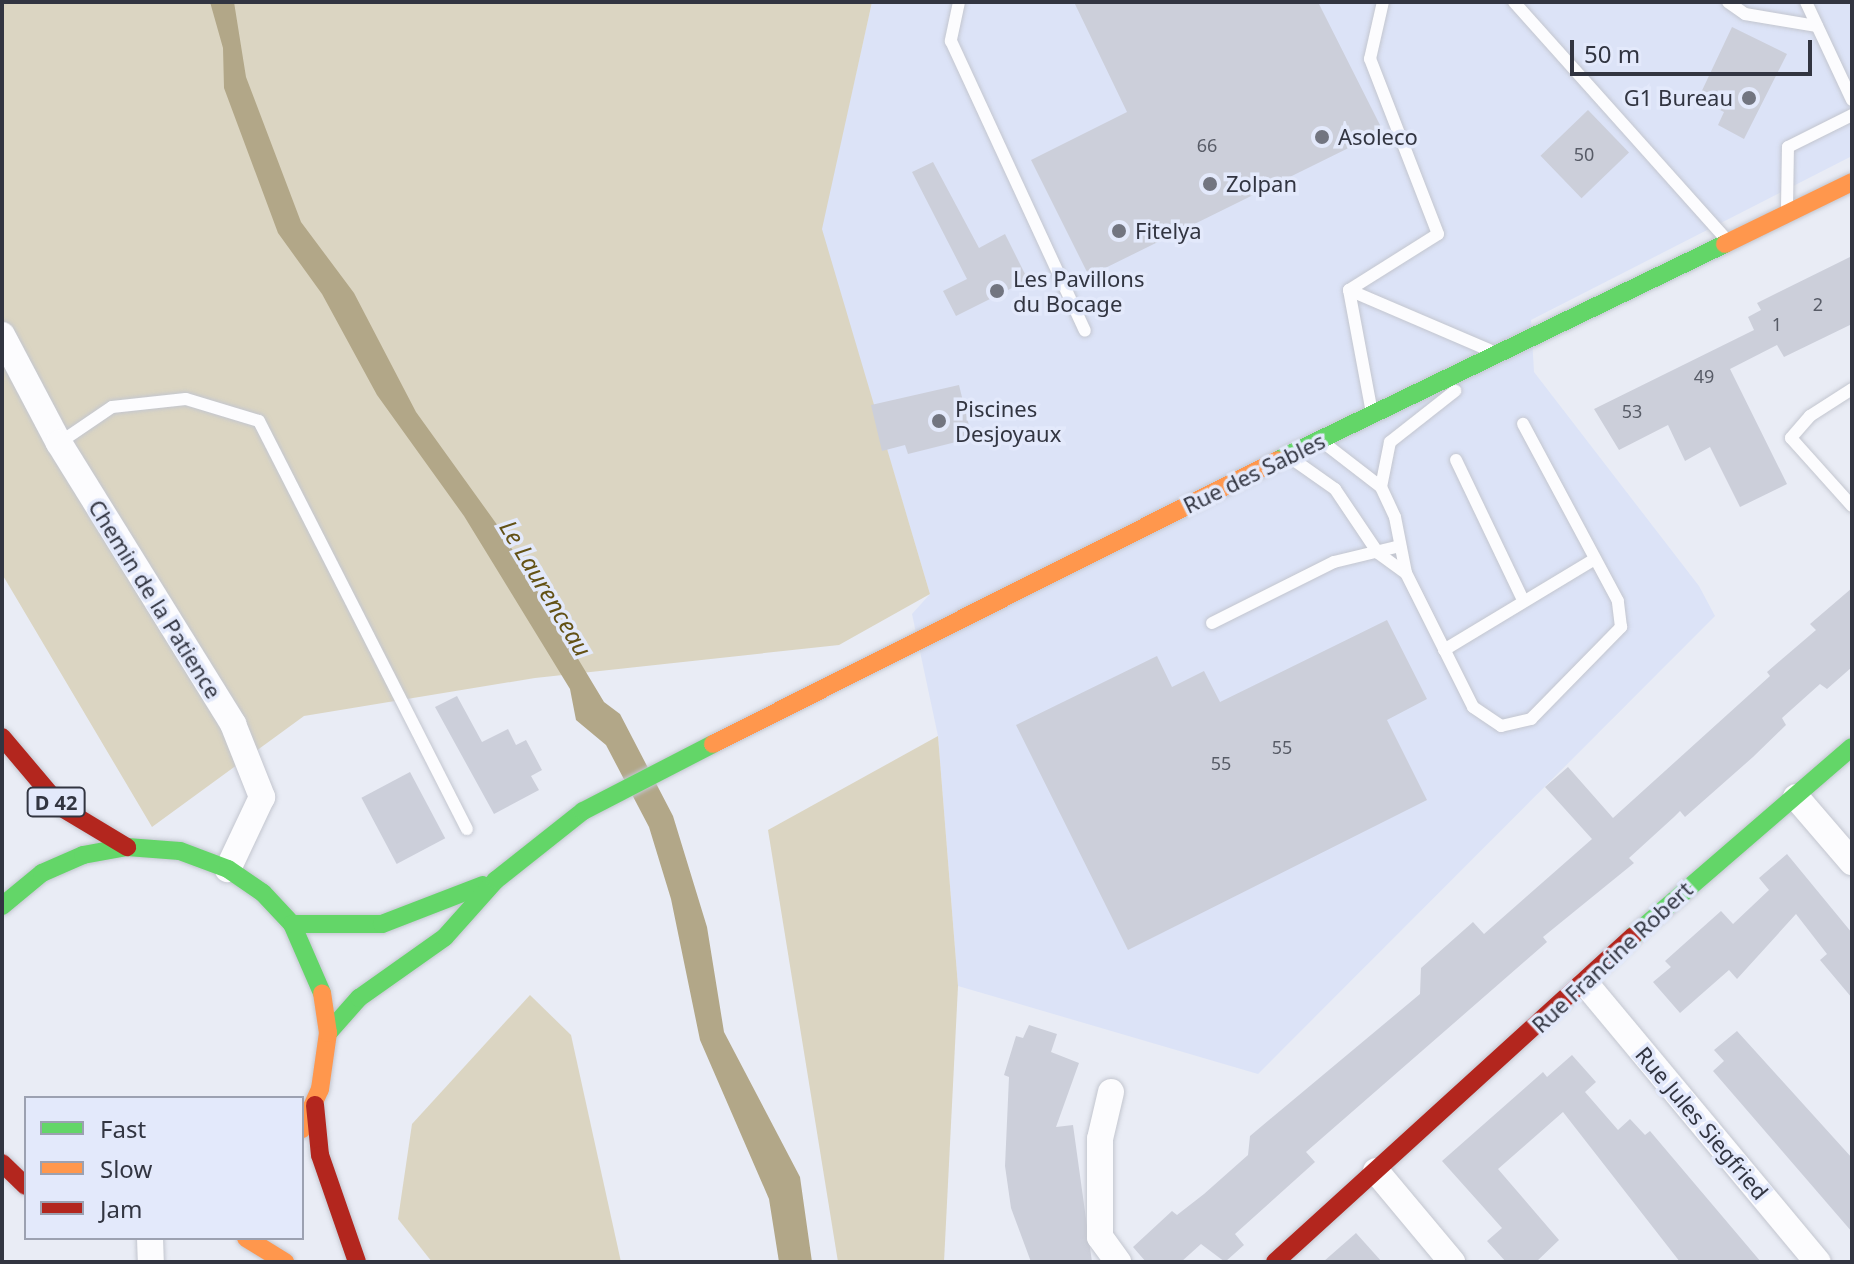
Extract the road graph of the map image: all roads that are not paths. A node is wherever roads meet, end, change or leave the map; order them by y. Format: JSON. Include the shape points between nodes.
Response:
{"nodes":[{"id":1,"x":959,"y":2,"type":"edge"},
{"id":2,"x":1383,"y":2,"type":"edge"},
{"id":3,"x":1514,"y":2,"type":"edge"},
{"id":4,"x":1728,"y":2,"type":"edge"},
{"id":5,"x":1806,"y":2,"type":"edge"},
{"id":6,"x":1817,"y":26,"type":"junction"},
{"id":7,"x":1852,"y":100,"type":"edge"},
{"id":8,"x":1852,"y":115,"type":"edge"},
{"id":9,"x":1852,"y":182,"type":"edge"},
{"id":10,"x":1787,"y":216,"type":"junction"},
{"id":11,"x":1731,"y":244,"type":"junction"},
{"id":12,"x":1349,"y":290,"type":"junction"},
{"id":13,"x":1085,"y":331,"type":"dead end"},
{"id":14,"x":2,"y":335,"type":"edge"},
{"id":15,"x":1500,"y":354,"type":"junction"},
{"id":16,"x":1852,"y":389,"type":"edge"},
{"id":17,"x":1373,"y":416,"type":"junction"},
{"id":18,"x":1523,"y":424,"type":"dead end"},
{"id":19,"x":1321,"y":441,"type":"junction"},
{"id":20,"x":59,"y":443,"type":"junction"},
{"id":21,"x":1289,"y":457,"type":"junction"},
{"id":22,"x":1456,"y":460,"type":"dead end"},
{"id":23,"x":1381,"y":487,"type":"junction"},
{"id":24,"x":1852,"y":506,"type":"edge"},
{"id":25,"x":1400,"y":546,"type":"junction"},
{"id":26,"x":1378,"y":553,"type":"junction"},
{"id":27,"x":1593,"y":560,"type":"junction"},
{"id":28,"x":1406,"y":573,"type":"junction"},
{"id":29,"x":1523,"y":600,"type":"junction"},
{"id":30,"x":1212,"y":623,"type":"dead end"},
{"id":31,"x":1444,"y":650,"type":"junction"},
{"id":32,"x":2,"y":737,"type":"edge"},
{"id":33,"x":1852,"y":747,"type":"edge"},
{"id":34,"x":1796,"y":797,"type":"junction"},
{"id":35,"x":467,"y":829,"type":"dead end"},
{"id":36,"x":127,"y":847,"type":"junction"},
{"id":37,"x":1852,"y":862,"type":"edge"},
{"id":38,"x":228,"y":869,"type":"junction"},
{"id":39,"x":2,"y":874,"type":"edge"},
{"id":40,"x":496,"y":880,"type":"junction"},
{"id":41,"x":4,"y":904,"type":"edge"},
{"id":42,"x":292,"y":924,"type":"junction"},
{"id":43,"x":1586,"y":984,"type":"junction"},
{"id":44,"x":328,"y":1033,"type":"junction"},
{"id":45,"x":1111,"y":1092,"type":"dead end"},
{"id":46,"x":315,"y":1105,"type":"junction"},
{"id":47,"x":304,"y":1125,"type":"edge"},
{"id":48,"x":2,"y":1163,"type":"edge"},
{"id":49,"x":1376,"y":1171,"type":"junction"},
{"id":50,"x":16,"y":1184,"type":"edge"},
{"id":51,"x":150,"y":1240,"type":"edge"},
{"id":52,"x":249,"y":1240,"type":"edge"},
{"id":53,"x":151,"y":1262,"type":"edge"},
{"id":54,"x":285,"y":1262,"type":"edge"},
{"id":55,"x":357,"y":1262,"type":"edge"},
{"id":56,"x":1118,"y":1262,"type":"edge"},
{"id":57,"x":1275,"y":1262,"type":"edge"},
{"id":58,"x":1452,"y":1262,"type":"edge"},
{"id":59,"x":1818,"y":1262,"type":"edge"}],
"edges":[{"from":1,"to":13,"type":"lane","via":[[951,41]]},
{"from":2,"to":12,"type":"lane","via":[[1370,59],[1438,234]]},
{"from":3,"to":11,"type":"lane"},
{"from":4,"to":6,"type":"lane","via":[[1745,14]]},
{"from":5,"to":6,"type":"lane"},
{"from":6,"to":7,"type":"lane"},
{"from":8,"to":10,"type":"lane","via":[[1788,147]]},
{"from":9,"to":10,"type":"main road","name":"Rue des Sables"},
{"from":10,"to":11,"type":"main road","name":"Rue des Sables"},
{"from":11,"to":15,"type":"main road","name":"Rue des Sables"},
{"from":12,"to":15,"type":"lane"},
{"from":12,"to":17,"type":"lane"},
{"from":14,"to":20,"type":"street","name":"Chemin de la Patience"},
{"from":15,"to":17,"type":"main road","name":"Rue des Sables"},
{"from":15,"to":23,"type":"lane","via":[[1390,442]]},
{"from":16,"to":24,"type":"lane","via":[[1810,416],[1791,438]]},
{"from":17,"to":19,"type":"main road","name":"Rue des Sables"},
{"from":18,"to":27,"type":"lane"},
{"from":19,"to":21,"type":"main road","name":"Rue des Sables"},
{"from":19,"to":23,"type":"lane"},
{"from":20,"to":35,"type":"lane","via":[[112,407],[186,399],[259,421]]},
{"from":20,"to":38,"type":"street","name":"Chemin de la Patience","via":[[233,724],[262,797]]},
{"from":21,"to":26,"type":"lane","via":[[1335,489]]},
{"from":21,"to":40,"type":"main road","name":"Rue des Sables","via":[[625,788],[573,819]]},
{"from":22,"to":29,"type":"lane"},
{"from":23,"to":25,"type":"lane"},
{"from":25,"to":26,"type":"lane"},
{"from":25,"to":28,"type":"lane"},
{"from":26,"to":28,"type":"lane"},
{"from":26,"to":30,"type":"lane","via":[[1334,562]]},
{"from":27,"to":29,"type":"lane"},
{"from":27,"to":31,"type":"lane","via":[[1618,601],[1621,627],[1531,719],[1501,726],[1473,707]]},
{"from":28,"to":31,"type":"lane"},
{"from":29,"to":31,"type":"lane"},
{"from":32,"to":36,"type":"main road","number":"D 42","via":[[62,808]]},
{"from":33,"to":34,"type":"main road","name":"Rue Francine Robert"},
{"from":34,"to":37,"type":"street"},
{"from":34,"to":43,"type":"main road","name":"Rue Francine Robert","via":[[1683,890]]},
{"from":36,"to":38,"type":"main road","via":[[180,851]]},
{"from":36,"to":41,"type":"main road","via":[[83,855],[42,873]]},
{"from":38,"to":42,"type":"main road"},
{"from":39,"to":41,"type":"main road"},
{"from":40,"to":42,"type":"main road","via":[[432,910],[382,924]]},
{"from":40,"to":44,"type":"main road","via":[[445,937],[382,978]]},
{"from":42,"to":44,"type":"main road","via":[[319,976]]},
{"from":43,"to":49,"type":"main road","name":"Rue Francine Robert"},
{"from":43,"to":59,"type":"street","name":"Rue Jules Siegfried"},
{"from":44,"to":46,"type":"main road"},
{"from":45,"to":56,"type":"street","via":[[1100,1139],[1100,1237]]},
{"from":46,"to":47,"type":"main road"},
{"from":46,"to":55,"type":"main road","via":[[324,1170]]},
{"from":48,"to":50,"type":"main road"},
{"from":49,"to":57,"type":"main road","name":"Rue Francine Robert"},
{"from":49,"to":58,"type":"street"},
{"from":51,"to":53,"type":"street"},
{"from":52,"to":54,"type":"main road"}]}
